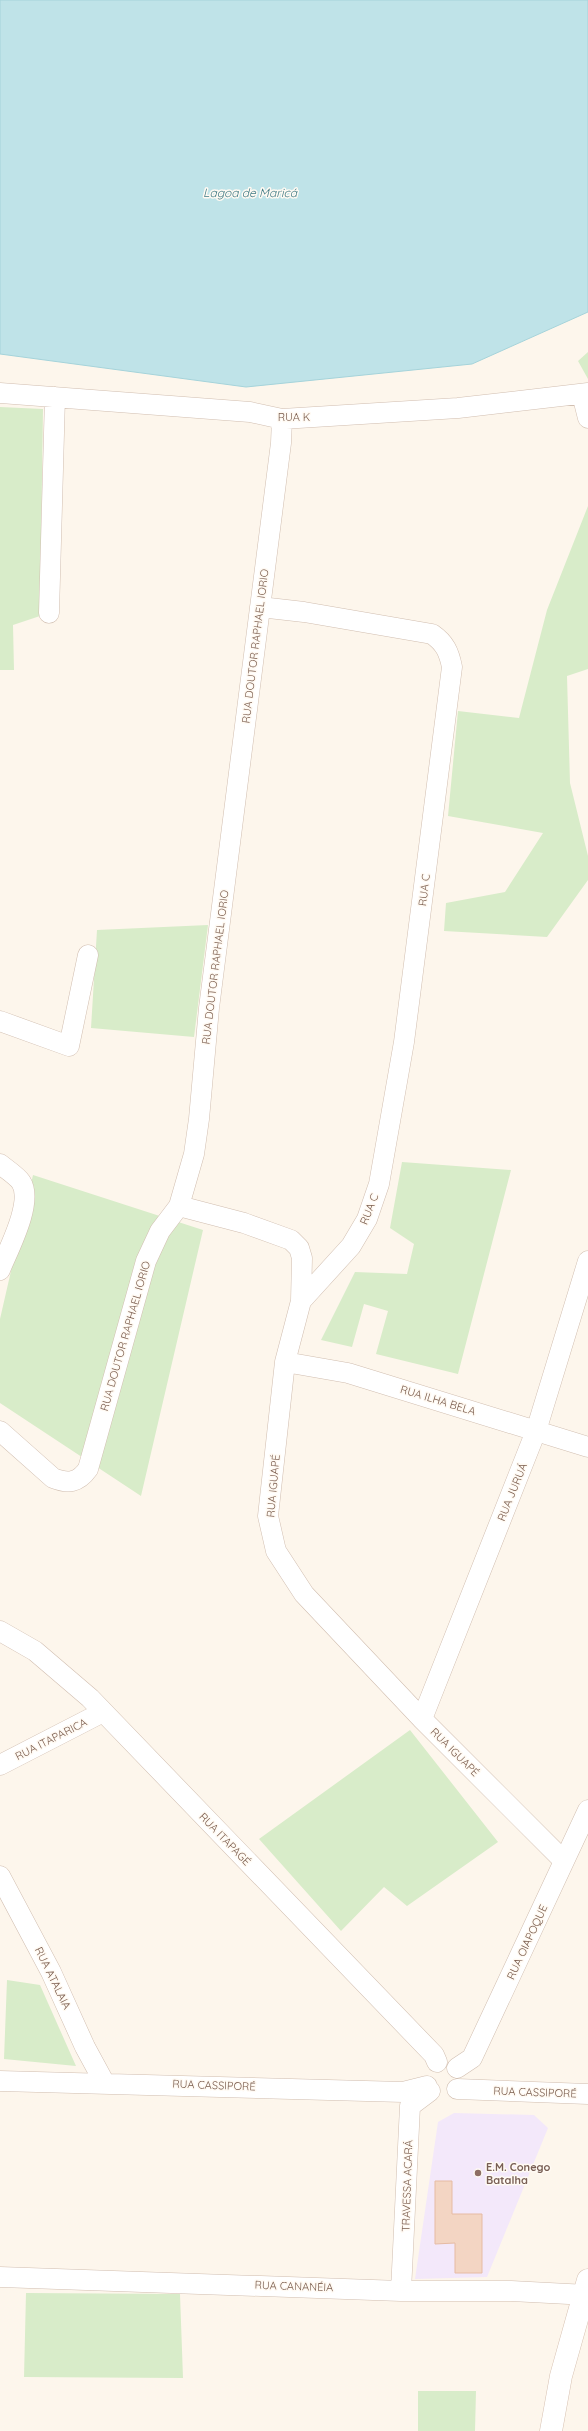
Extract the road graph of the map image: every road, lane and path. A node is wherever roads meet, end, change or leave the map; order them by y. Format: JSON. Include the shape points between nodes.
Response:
{"nodes":[{"id":1,"x":0,"y":393,"type":"edge"},
{"id":2,"x":585,"y":394,"type":"edge"},
{"id":3,"x":55,"y":397,"type":"junction"},
{"id":4,"x":588,"y":418,"type":"edge"},
{"id":5,"x":282,"y":419,"type":"junction"},
{"id":6,"x":260,"y":607,"type":"junction"},
{"id":7,"x":49,"y":613,"type":"dead end"},
{"id":8,"x":88,"y":955,"type":"dead end"},
{"id":9,"x":0,"y":1021,"type":"edge"},
{"id":10,"x":0,"y":1164,"type":"edge"},
{"id":11,"x":179,"y":1206,"type":"junction"},
{"id":12,"x":588,"y":1261,"type":"edge"},
{"id":13,"x":0,"y":1270,"type":"edge"},
{"id":14,"x":302,"y":1301,"type":"junction"},
{"id":15,"x":285,"y":1362,"type":"junction"},
{"id":16,"x":0,"y":1431,"type":"edge"},
{"id":17,"x":536,"y":1431,"type":"junction"},
{"id":18,"x":588,"y":1448,"type":"edge"},
{"id":19,"x":0,"y":1631,"type":"edge"},
{"id":20,"x":103,"y":1712,"type":"junction"},
{"id":21,"x":422,"y":1719,"type":"junction"},
{"id":22,"x":0,"y":1765,"type":"edge"},
{"id":23,"x":588,"y":1810,"type":"edge"},
{"id":24,"x":564,"y":1861,"type":"junction"},
{"id":25,"x":0,"y":1876,"type":"edge"},
{"id":26,"x":437,"y":2062,"type":"junction"},
{"id":27,"x":458,"y":2068,"type":"junction"},
{"id":28,"x":0,"y":2081,"type":"edge"},
{"id":29,"x":104,"y":2082,"type":"junction"},
{"id":30,"x":428,"y":2089,"type":"junction"},
{"id":31,"x":457,"y":2089,"type":"junction"},
{"id":32,"x":588,"y":2094,"type":"edge"},
{"id":33,"x":0,"y":2277,"type":"edge"},
{"id":34,"x":586,"y":2290,"type":"edge"},
{"id":35,"x":401,"y":2291,"type":"junction"},
{"id":36,"x":551,"y":2431,"type":"edge"}],
"edges":[{"from":1,"to":3,"type":"street","name":"RUA K"},
{"from":2,"to":4,"type":"street"},
{"from":2,"to":5,"type":"street","name":"RUA K","via":[[458,408]]},
{"from":3,"to":5,"type":"street","name":"RUA K","via":[[250,412]]},
{"from":3,"to":7,"type":"street"},
{"from":5,"to":6,"type":"street","name":"RUA DOUTOR RAPHAEL IORIO"},
{"from":6,"to":11,"type":"street","name":"RUA DOUTOR RAPHAEL IORIO","via":[[208,1008],[199,1119],[194,1154]]},
{"from":6,"to":14,"type":"street","name":"RUA C","via":[[432,634],[450,653],[452,667],[404,1042],[379,1184],[367,1219],[351,1246]]},
{"from":8,"to":9,"type":"street","via":[[69,1046]]},
{"from":10,"to":13,"type":"street","via":[[21,1182],[24,1201],[24,1208]]},
{"from":11,"to":14,"type":"street","name":"RUA IGUAPÉ","via":[[244,1223],[291,1240],[299,1248],[302,1258]]},
{"from":11,"to":16,"type":"street","name":"RUA DOUTOR RAPHAEL IORIO","via":[[160,1231],[146,1261],[88,1469],[82,1477],[71,1482],[53,1478]]},
{"from":12,"to":17,"type":"street","name":"RUA JURUÁ"},
{"from":14,"to":15,"type":"street","name":"RUA IGUAPÉ"},
{"from":15,"to":17,"type":"street","name":"RUA ILHA BELA","via":[[348,1373]]},
{"from":15,"to":21,"type":"street","name":"RUA IGUAPÉ","via":[[268,1516],[276,1551],[304,1594]]},
{"from":17,"to":18,"type":"street","name":"RUA ILHA BELA"},
{"from":17,"to":21,"type":"street","name":"RUA JURUÁ"},
{"from":19,"to":20,"type":"street","name":"RUA ITAPAGÉ","via":[[35,1651]]},
{"from":20,"to":22,"type":"street","name":"RUA ITAPARICA"},
{"from":20,"to":26,"type":"street","name":"RUA ITAPAGÉ","via":[[434,2055]]},
{"from":21,"to":24,"type":"street","name":"RUA IGUAPÉ"},
{"from":23,"to":24,"type":"street","name":"RUA OIAPOQUE"},
{"from":24,"to":27,"type":"street","name":"RUA OIAPOQUE","via":[[472,2058]]},
{"from":25,"to":29,"type":"street","name":"RUA ATALAIA","via":[[51,1972]]},
{"from":26,"to":27,"type":"street","via":[[448,2061]]},
{"from":26,"to":30,"type":"street","via":[[425,2074]]},
{"from":27,"to":31,"type":"street","via":[[461,2079]]},
{"from":28,"to":29,"type":"street","name":"RUA CASSIPORÉ"},
{"from":29,"to":30,"type":"street","name":"RUA CASSIPORÉ","via":[[403,2092]]},
{"from":30,"to":31,"type":"street","name":"RUA CASSIPORÉ","via":[[435,2094],[447,2096]]},
{"from":30,"to":35,"type":"street","name":"TRAVESSA ACARÁ","via":[[410,2106]]},
{"from":31,"to":32,"type":"street","name":"RUA CASSIPORÉ"},
{"from":33,"to":35,"type":"street","name":"RUA CANANÉIA"},
{"from":34,"to":35,"type":"street","name":"RUA CANANÉIA"},
{"from":34,"to":36,"type":"main road","via":[[561,2376]]}]}
